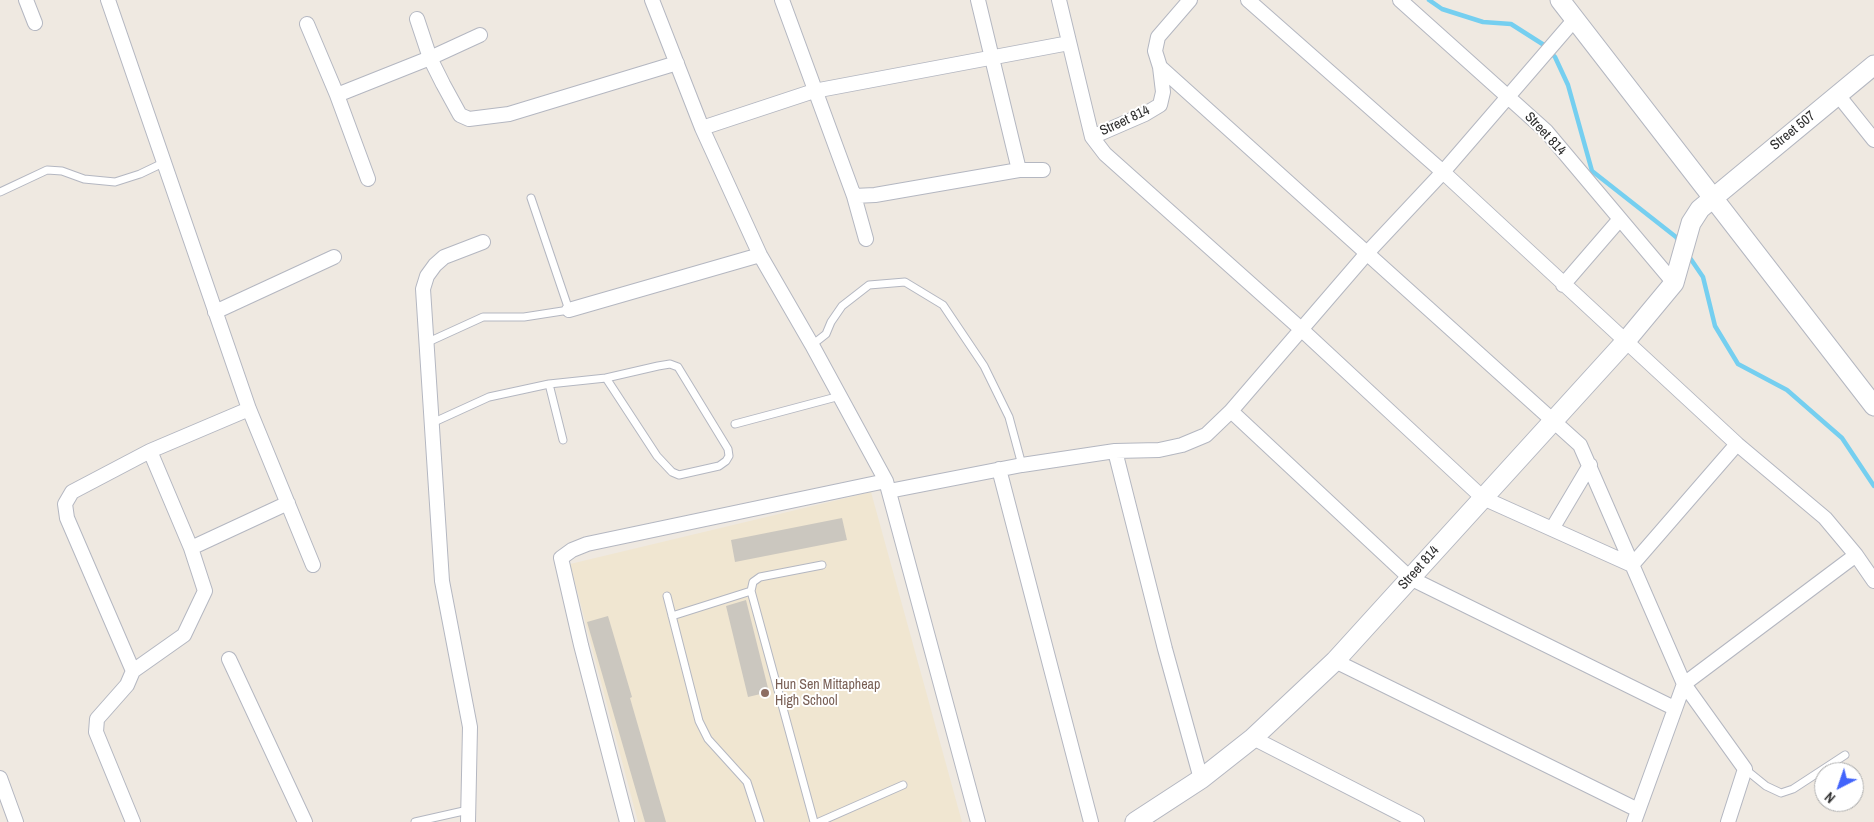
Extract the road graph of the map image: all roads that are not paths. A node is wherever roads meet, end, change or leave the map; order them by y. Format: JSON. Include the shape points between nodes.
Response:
{"nodes":[{"id":1,"x":26,"y":0,"type":"edge"},
{"id":2,"x":108,"y":0,"type":"edge"},
{"id":3,"x":652,"y":0,"type":"edge"},
{"id":4,"x":782,"y":0,"type":"edge"},
{"id":5,"x":978,"y":0,"type":"edge"},
{"id":6,"x":1060,"y":0,"type":"edge"},
{"id":7,"x":1190,"y":0,"type":"edge"},
{"id":8,"x":1248,"y":0,"type":"edge"},
{"id":9,"x":1400,"y":0,"type":"edge"},
{"id":10,"x":1560,"y":0,"type":"edge"},
{"id":11,"x":418,"y":19,"type":"dead end"},
{"id":12,"x":1575,"y":19,"type":"junction"},
{"id":13,"x":35,"y":23,"type":"dead end"},
{"id":14,"x":307,"y":24,"type":"dead end"},
{"id":15,"x":480,"y":35,"type":"dead end"},
{"id":16,"x":1069,"y":43,"type":"junction"},
{"id":17,"x":430,"y":58,"type":"junction"},
{"id":18,"x":992,"y":59,"type":"junction"},
{"id":19,"x":677,"y":63,"type":"junction"},
{"id":20,"x":1874,"y":64,"type":"edge"},
{"id":21,"x":1160,"y":67,"type":"junction"},
{"id":22,"x":814,"y":92,"type":"junction"},
{"id":23,"x":337,"y":95,"type":"junction"},
{"id":24,"x":1838,"y":95,"type":"junction"},
{"id":25,"x":1508,"y":96,"type":"junction"},
{"id":26,"x":702,"y":128,"type":"junction"},
{"id":27,"x":1092,"y":137,"type":"junction"},
{"id":28,"x":1874,"y":140,"type":"edge"},
{"id":29,"x":163,"y":163,"type":"junction"},
{"id":30,"x":1019,"y":170,"type":"junction"},
{"id":31,"x":1043,"y":170,"type":"dead end"},
{"id":32,"x":1443,"y":172,"type":"junction"},
{"id":33,"x":368,"y":179,"type":"dead end"},
{"id":34,"x":0,"y":192,"type":"edge"},
{"id":35,"x":854,"y":196,"type":"junction"},
{"id":36,"x":1712,"y":197,"type":"junction"},
{"id":37,"x":531,"y":198,"type":"dead end"},
{"id":38,"x":1620,"y":218,"type":"junction"},
{"id":39,"x":866,"y":239,"type":"dead end"},
{"id":40,"x":483,"y":242,"type":"dead end"},
{"id":41,"x":1368,"y":252,"type":"junction"},
{"id":42,"x":334,"y":256,"type":"dead end"},
{"id":43,"x":760,"y":256,"type":"junction"},
{"id":44,"x":1677,"y":276,"type":"junction"},
{"id":45,"x":1563,"y":284,"type":"junction"},
{"id":46,"x":569,"y":310,"type":"junction"},
{"id":47,"x":215,"y":312,"type":"junction"},
{"id":48,"x":1301,"y":329,"type":"junction"},
{"id":49,"x":1625,"y":342,"type":"junction"},
{"id":50,"x":426,"y":344,"type":"junction"},
{"id":51,"x":812,"y":345,"type":"junction"},
{"id":52,"x":606,"y":378,"type":"junction"},
{"id":53,"x":548,"y":384,"type":"junction"},
{"id":54,"x":840,"y":396,"type":"junction"},
{"id":55,"x":1874,"y":406,"type":"edge"},
{"id":56,"x":249,"y":409,"type":"junction"},
{"id":57,"x":1231,"y":411,"type":"junction"},
{"id":58,"x":1554,"y":420,"type":"junction"},
{"id":59,"x":432,"y":423,"type":"junction"},
{"id":60,"x":734,"y":424,"type":"dead end"},
{"id":61,"x":563,"y":440,"type":"dead end"},
{"id":62,"x":1737,"y":444,"type":"junction"},
{"id":63,"x":150,"y":451,"type":"junction"},
{"id":64,"x":1115,"y":451,"type":"junction"},
{"id":65,"x":1022,"y":465,"type":"junction"},
{"id":66,"x":1590,"y":466,"type":"junction"},
{"id":67,"x":999,"y":469,"type":"junction"},
{"id":68,"x":888,"y":486,"type":"junction"},
{"id":69,"x":1483,"y":498,"type":"junction"},
{"id":70,"x":288,"y":504,"type":"junction"},
{"id":71,"x":1552,"y":529,"type":"junction"},
{"id":72,"x":191,"y":548,"type":"junction"},
{"id":73,"x":1856,"y":555,"type":"junction"},
{"id":74,"x":313,"y":565,"type":"dead end"},
{"id":75,"x":822,"y":565,"type":"dead end"},
{"id":76,"x":1632,"y":565,"type":"junction"},
{"id":77,"x":1410,"y":578,"type":"junction"},
{"id":78,"x":1874,"y":581,"type":"edge"},
{"id":79,"x":750,"y":591,"type":"junction"},
{"id":80,"x":667,"y":596,"type":"dead end"},
{"id":81,"x":672,"y":616,"type":"junction"},
{"id":82,"x":229,"y":659,"type":"dead end"},
{"id":83,"x":1335,"y":660,"type":"junction"},
{"id":84,"x":134,"y":671,"type":"junction"},
{"id":85,"x":1684,"y":684,"type":"junction"},
{"id":86,"x":1674,"y":708,"type":"junction"},
{"id":87,"x":1253,"y":738,"type":"junction"},
{"id":88,"x":1845,"y":755,"type":"dead end"},
{"id":89,"x":1745,"y":769,"type":"junction"},
{"id":90,"x":0,"y":778,"type":"edge"},
{"id":91,"x":1201,"y":779,"type":"junction"},
{"id":92,"x":903,"y":785,"type":"dead end"},
{"id":93,"x":468,"y":816,"type":"edge"},
{"id":94,"x":1636,"y":816,"type":"edge"},
{"id":95,"x":16,"y":822,"type":"edge"},
{"id":96,"x":133,"y":822,"type":"edge"},
{"id":97,"x":305,"y":822,"type":"edge"},
{"id":98,"x":415,"y":822,"type":"edge"},
{"id":99,"x":627,"y":822,"type":"edge"},
{"id":100,"x":760,"y":822,"type":"edge"},
{"id":101,"x":814,"y":822,"type":"edge"},
{"id":102,"x":819,"y":822,"type":"edge"},
{"id":103,"x":978,"y":822,"type":"edge"},
{"id":104,"x":1091,"y":822,"type":"edge"},
{"id":105,"x":1135,"y":822,"type":"edge"},
{"id":106,"x":1417,"y":822,"type":"edge"},
{"id":107,"x":1728,"y":822,"type":"edge"}],
"edges":[{"from":1,"to":13,"type":"street"},
{"from":2,"to":29,"type":"street"},
{"from":3,"to":19,"type":"street"},
{"from":4,"to":22,"type":"street"},
{"from":5,"to":18,"type":"street"},
{"from":6,"to":16,"type":"street"},
{"from":7,"to":21,"type":"street","name":"Street 814","via":[[1158,37],[1155,51]]},
{"from":8,"to":32,"type":"street"},
{"from":9,"to":25,"type":"street","name":"Street 814"},
{"from":10,"to":12,"type":"street"},
{"from":11,"to":17,"type":"street"},
{"from":12,"to":25,"type":"street"},
{"from":12,"to":36,"type":"street"},
{"from":14,"to":23,"type":"street"},
{"from":15,"to":17,"type":"street"},
{"from":16,"to":18,"type":"street"},
{"from":16,"to":27,"type":"street"},
{"from":17,"to":19,"type":"street","via":[[460,114],[469,120],[509,114]]},
{"from":17,"to":23,"type":"street"},
{"from":18,"to":22,"type":"street"},
{"from":18,"to":30,"type":"street"},
{"from":19,"to":26,"type":"street"},
{"from":20,"to":24,"type":"street","name":"Street 507"},
{"from":21,"to":27,"type":"street","name":"Street 814","via":[[1163,92],[1160,104]]},
{"from":21,"to":41,"type":"street"},
{"from":22,"to":26,"type":"street"},
{"from":22,"to":35,"type":"street"},
{"from":23,"to":33,"type":"street"},
{"from":24,"to":28,"type":"street"},
{"from":24,"to":36,"type":"street","name":"Street 507"},
{"from":25,"to":32,"type":"street"},
{"from":25,"to":38,"type":"street","name":"Street 814","via":[[1546,132]]},
{"from":26,"to":43,"type":"street"},
{"from":27,"to":48,"type":"street","via":[[1105,154]]},
{"from":29,"to":34,"type":"lane","via":[[115,182],[47,170]]},
{"from":29,"to":47,"type":"street"},
{"from":30,"to":31,"type":"street"},
{"from":30,"to":35,"type":"street"},
{"from":32,"to":41,"type":"street"},
{"from":32,"to":45,"type":"street"},
{"from":35,"to":39,"type":"street"},
{"from":36,"to":44,"type":"street","name":"Street 507","via":[[1692,223]]},
{"from":36,"to":55,"type":"street"},
{"from":37,"to":46,"type":"lane"},
{"from":38,"to":44,"type":"street","name":"Street 814"},
{"from":38,"to":45,"type":"street"},
{"from":40,"to":50,"type":"street","via":[[444,257],[427,276],[423,289]]},
{"from":41,"to":48,"type":"street"},
{"from":41,"to":58,"type":"street"},
{"from":42,"to":47,"type":"street"},
{"from":43,"to":46,"type":"street"},
{"from":43,"to":51,"type":"street"},
{"from":44,"to":49,"type":"street","name":"Street 814"},
{"from":45,"to":49,"type":"street"},
{"from":46,"to":50,"type":"lane","via":[[524,317],[483,317]]},
{"from":47,"to":56,"type":"street"},
{"from":48,"to":57,"type":"street"},
{"from":48,"to":69,"type":"street"},
{"from":49,"to":58,"type":"street","name":"Street 814"},
{"from":49,"to":62,"type":"street"},
{"from":50,"to":59,"type":"street"},
{"from":51,"to":54,"type":"street"},
{"from":51,"to":65,"type":"lane","via":[[826,334],[842,306],[869,285],[905,282],[944,305],[984,366],[1009,417]]},
{"from":52,"to":52,"type":"lane","via":[[670,364],[678,367],[728,449],[726,461],[719,466],[679,475],[672,472],[657,456]]},
{"from":52,"to":53,"type":"lane"},
{"from":53,"to":59,"type":"lane","via":[[489,397]]},
{"from":53,"to":61,"type":"lane"},
{"from":54,"to":60,"type":"lane"},
{"from":54,"to":68,"type":"street"},
{"from":56,"to":63,"type":"street"},
{"from":56,"to":70,"type":"street"},
{"from":57,"to":64,"type":"street","via":[[1206,435],[1182,445],[1159,450]]},
{"from":57,"to":77,"type":"street"},
{"from":58,"to":66,"type":"street","via":[[1580,445]]},
{"from":58,"to":69,"type":"street","name":"Street 814"},
{"from":59,"to":93,"type":"street","via":[[442,581],[470,727]]},
{"from":62,"to":73,"type":"street","via":[[1825,518]]},
{"from":62,"to":76,"type":"street"},
{"from":63,"to":72,"type":"street"},
{"from":63,"to":84,"type":"street","via":[[72,492],[65,504],[67,518]]},
{"from":64,"to":65,"type":"street"},
{"from":64,"to":91,"type":"street"},
{"from":65,"to":67,"type":"street"},
{"from":66,"to":71,"type":"street"},
{"from":66,"to":76,"type":"street"},
{"from":67,"to":68,"type":"street"},
{"from":67,"to":104,"type":"street"},
{"from":68,"to":99,"type":"street","via":[[587,544],[561,558]]},
{"from":68,"to":103,"type":"street"},
{"from":69,"to":71,"type":"street"},
{"from":69,"to":77,"type":"street","name":"Street 814"},
{"from":70,"to":72,"type":"street"},
{"from":70,"to":74,"type":"street"},
{"from":71,"to":76,"type":"street"},
{"from":72,"to":84,"type":"street","via":[[205,591],[184,635]]},
{"from":73,"to":78,"type":"street"},
{"from":73,"to":85,"type":"street"},
{"from":75,"to":79,"type":"lane","via":[[760,577],[753,582]]},
{"from":76,"to":85,"type":"street"},
{"from":77,"to":83,"type":"street","name":"Street 814"},
{"from":77,"to":86,"type":"street"},
{"from":79,"to":81,"type":"lane"},
{"from":79,"to":101,"type":"lane"},
{"from":80,"to":81,"type":"lane"},
{"from":81,"to":100,"type":"lane","via":[[699,721],[708,739],[747,782]]},
{"from":82,"to":97,"type":"street"},
{"from":83,"to":87,"type":"street","name":"Street 814"},
{"from":83,"to":94,"type":"street"},
{"from":84,"to":96,"type":"street","via":[[127,685],[97,719],[96,732]]},
{"from":85,"to":86,"type":"street"},
{"from":85,"to":89,"type":"street"},
{"from":86,"to":94,"type":"street"},
{"from":87,"to":91,"type":"street","name":"Street 814"},
{"from":87,"to":106,"type":"street"},
{"from":88,"to":89,"type":"lane","via":[[1781,793]]},
{"from":89,"to":107,"type":"street"},
{"from":90,"to":95,"type":"street"},
{"from":91,"to":105,"type":"street","name":"Street 814"},
{"from":92,"to":102,"type":"lane"},
{"from":93,"to":98,"type":"lane"}]}
